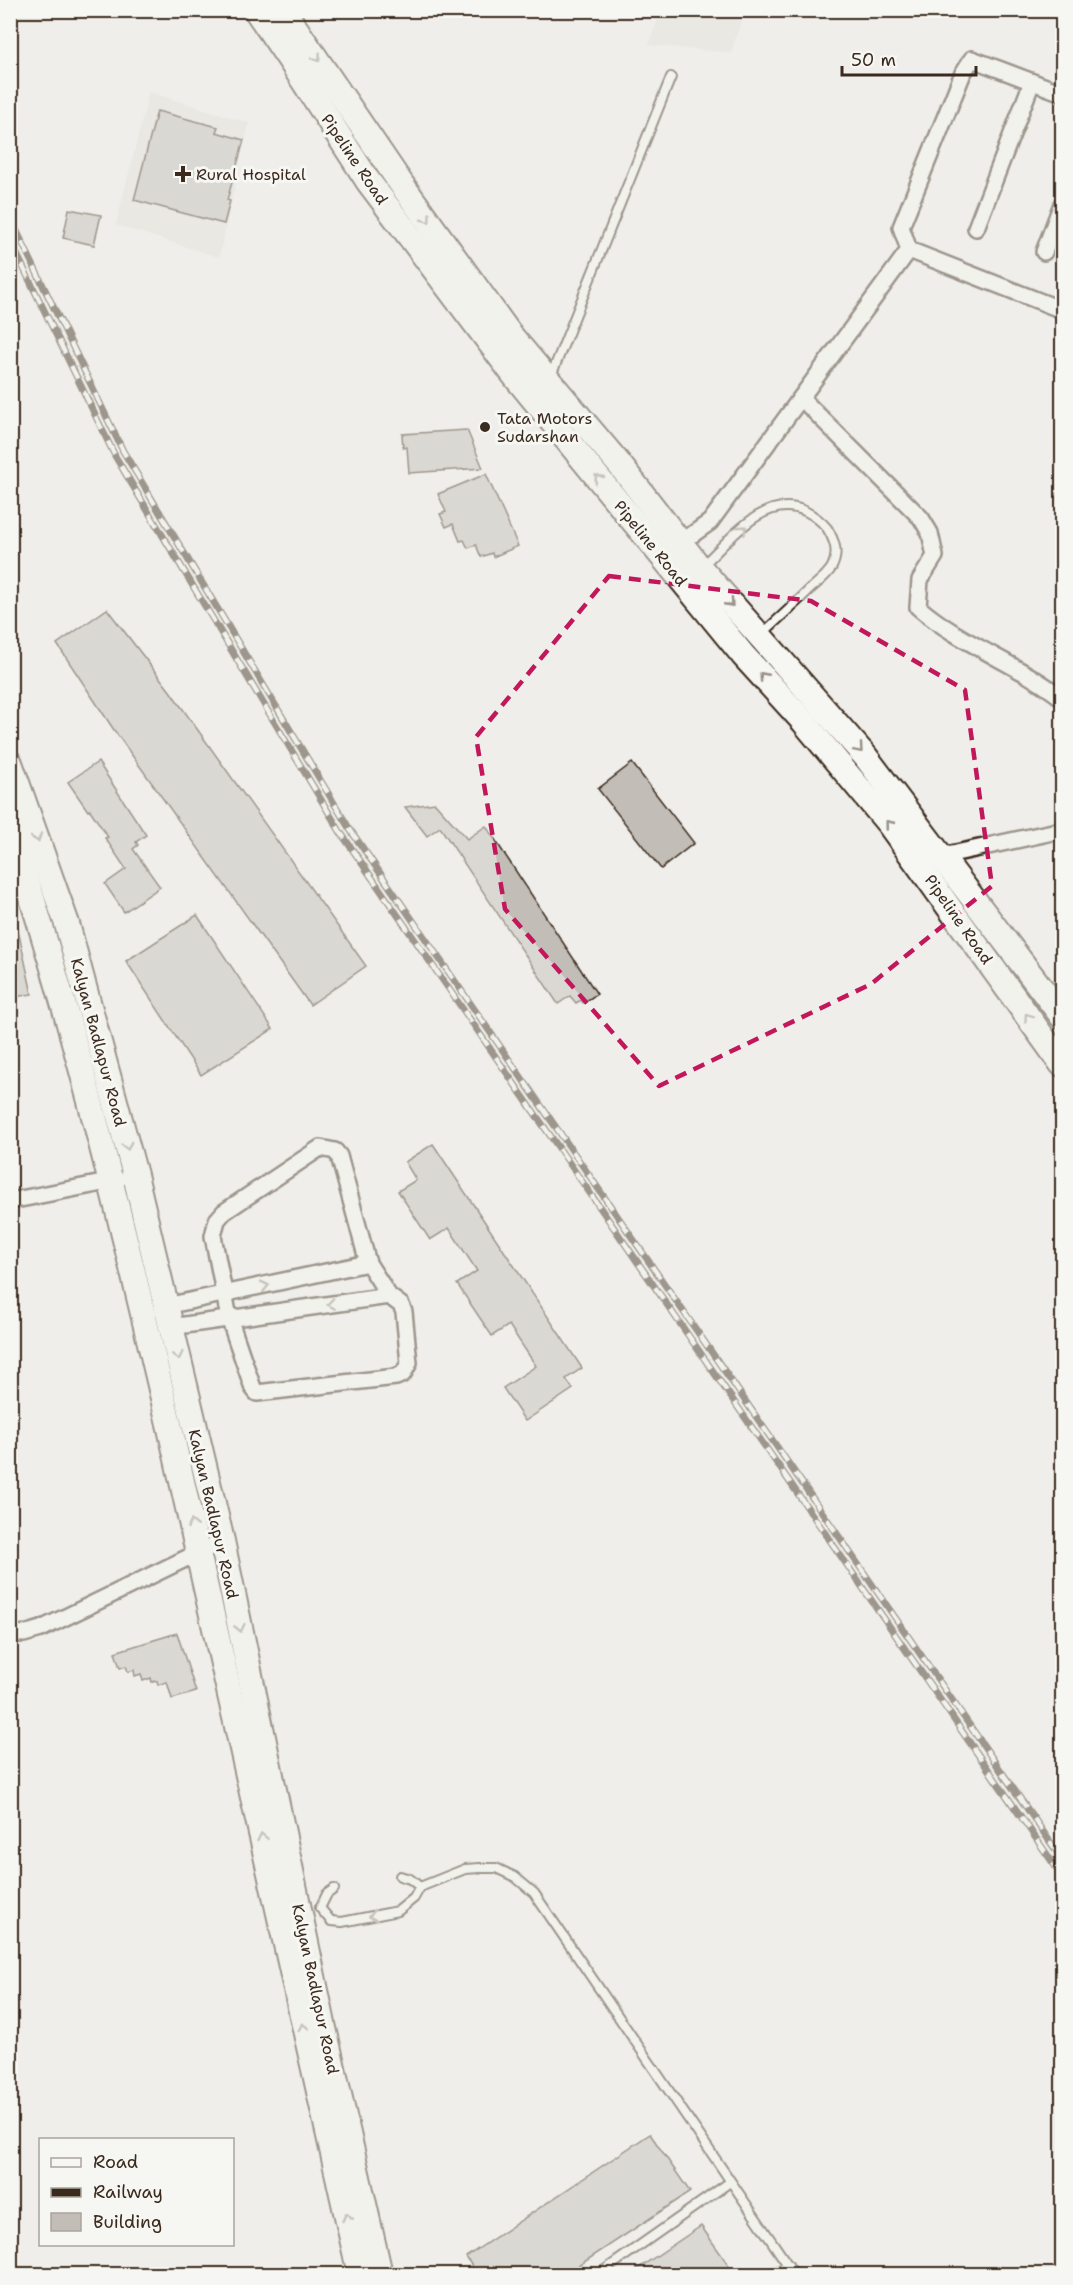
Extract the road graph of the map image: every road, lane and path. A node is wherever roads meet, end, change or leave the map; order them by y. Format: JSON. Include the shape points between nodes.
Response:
{"nodes":[{"id":1,"x":256,"y":10,"type":"edge"},
{"id":2,"x":283,"y":10,"type":"edge"},
{"id":3,"x":671,"y":77,"type":"dead end"},
{"id":4,"x":1032,"y":82,"type":"junction"},
{"id":5,"x":1062,"y":93,"type":"edge"},
{"id":6,"x":1062,"y":204,"type":"edge"},
{"id":7,"x":976,"y":228,"type":"dead end"},
{"id":8,"x":909,"y":250,"type":"junction"},
{"id":9,"x":1044,"y":252,"type":"dead end"},
{"id":10,"x":1062,"y":310,"type":"edge"},
{"id":11,"x":540,"y":389,"type":"junction"},
{"id":12,"x":801,"y":398,"type":"junction"},
{"id":13,"x":668,"y":547,"type":"junction"},
{"id":14,"x":700,"y":568,"type":"junction"},
{"id":15,"x":750,"y":644,"type":"junction"},
{"id":16,"x":1062,"y":698,"type":"edge"},
{"id":17,"x":10,"y":763,"type":"edge"},
{"id":18,"x":10,"y":829,"type":"edge"},
{"id":19,"x":1062,"y":830,"type":"edge"},
{"id":20,"x":930,"y":859,"type":"junction"},
{"id":21,"x":1062,"y":1016,"type":"edge"},
{"id":22,"x":1062,"y":1064,"type":"edge"},
{"id":23,"x":135,"y":1175,"type":"junction"},
{"id":24,"x":112,"y":1181,"type":"junction"},
{"id":25,"x":10,"y":1201,"type":"edge"},
{"id":26,"x":368,"y":1263,"type":"junction"},
{"id":27,"x":224,"y":1295,"type":"junction"},
{"id":28,"x":389,"y":1296,"type":"junction"},
{"id":29,"x":169,"y":1316,"type":"junction"},
{"id":30,"x":229,"y":1318,"type":"junction"},
{"id":31,"x":222,"y":1541,"type":"junction"},
{"id":32,"x":198,"y":1552,"type":"junction"},
{"id":33,"x":10,"y":1633,"type":"edge"},
{"id":34,"x":248,"y":1720,"type":"junction"},
{"id":35,"x":400,"y":1876,"type":"dead end"},
{"id":36,"x":420,"y":1887,"type":"junction"},
{"id":37,"x":334,"y":1889,"type":"dead end"},
{"id":38,"x":297,"y":1902,"type":"junction"},
{"id":39,"x":730,"y":2182,"type":"junction"},
{"id":40,"x":788,"y":2265,"type":"junction"},
{"id":41,"x":360,"y":2274,"type":"edge"},
{"id":42,"x":380,"y":2274,"type":"edge"},
{"id":43,"x":599,"y":2274,"type":"edge"},
{"id":44,"x":775,"y":2274,"type":"edge"},
{"id":45,"x":794,"y":2274,"type":"edge"}],
"edges":[{"from":1,"to":11,"type":"main road","name":"Pipeline Road","via":[[368,181]]},
{"from":2,"to":11,"type":"main road","name":"Pipeline Road","one_way":true,"via":[[511,336]]},
{"from":3,"to":11,"type":"lane"},
{"from":4,"to":5,"type":"street"},
{"from":4,"to":7,"type":"street"},
{"from":4,"to":8,"type":"street","via":[[972,60],[963,73],[901,227]]},
{"from":6,"to":9,"type":"street"},
{"from":8,"to":10,"type":"street"},
{"from":8,"to":12,"type":"street"},
{"from":11,"to":13,"type":"main road","name":"Pipeline Road","via":[[619,464]]},
{"from":12,"to":13,"type":"street","via":[[710,522]]},
{"from":12,"to":16,"type":"street","via":[[921,518],[930,533],[935,556],[920,580],[918,607],[969,644]]},
{"from":13,"to":14,"type":"main road","name":"Pipeline Road"},
{"from":13,"to":15,"type":"main road","name":"Pipeline Road"},
{"from":14,"to":15,"type":"main road","name":"Pipeline Road","one_way":true},
{"from":14,"to":15,"type":"lane","one_way":true,"via":[[756,516],[782,506],[811,514],[835,541],[831,569]]},
{"from":15,"to":20,"type":"main road","name":"Pipeline Road","via":[[865,756]]},
{"from":17,"to":23,"type":"main road","name":"Kalyan Badlapur Road","one_way":true,"via":[[67,924]]},
{"from":18,"to":24,"type":"main road","name":"Kalyan Badlapur Road","via":[[42,924]]},
{"from":19,"to":20,"type":"street"},
{"from":20,"to":21,"type":"main road","name":"Pipeline Road"},
{"from":22,"to":20,"type":"main road","name":"Pipeline Road","one_way":true},
{"from":23,"to":24,"type":"street"},
{"from":23,"to":29,"type":"main road","name":"Kalyan Badlapur Road"},
{"from":24,"to":25,"type":"street"},
{"from":32,"to":24,"type":"main road","name":"Kalyan Badlapur Road","one_way":true},
{"from":27,"to":26,"type":"street","one_way":true},
{"from":26,"to":27,"type":"street","via":[[339,1156],[335,1151],[320,1148],[217,1220],[213,1236]]},
{"from":26,"to":28,"type":"street"},
{"from":27,"to":29,"type":"street"},
{"from":27,"to":30,"type":"street"},
{"from":28,"to":30,"type":"street","one_way":true},
{"from":28,"to":30,"type":"street","via":[[404,1312],[409,1363],[403,1374],[396,1377],[257,1393]]},
{"from":29,"to":30,"type":"street"},
{"from":29,"to":31,"type":"main road","name":"Kalyan Badlapur Road","one_way":true},
{"from":31,"to":32,"type":"street"},
{"from":31,"to":34,"type":"main road","name":"Kalyan Badlapur Road","one_way":true},
{"from":32,"to":33,"type":"street","via":[[40,1629]]},
{"from":32,"to":34,"type":"main road","name":"Kalyan Badlapur Road"},
{"from":34,"to":38,"type":"main road","name":"Kalyan Badlapur Road"},
{"from":35,"to":36,"type":"lane"},
{"from":36,"to":38,"type":"lane","one_way":true,"via":[[414,1898],[398,1911],[342,1922]]},
{"from":36,"to":39,"type":"lane","via":[[465,1869],[496,1868],[534,1893]]},
{"from":37,"to":38,"type":"lane"},
{"from":41,"to":38,"type":"main road","name":"Kalyan Badlapur Road","one_way":true},
{"from":38,"to":42,"type":"main road","name":"Kalyan Badlapur Road"},
{"from":39,"to":40,"type":"lane"},
{"from":39,"to":43,"type":"lane"},
{"from":40,"to":44,"type":"lane"},
{"from":40,"to":45,"type":"lane"}]}
